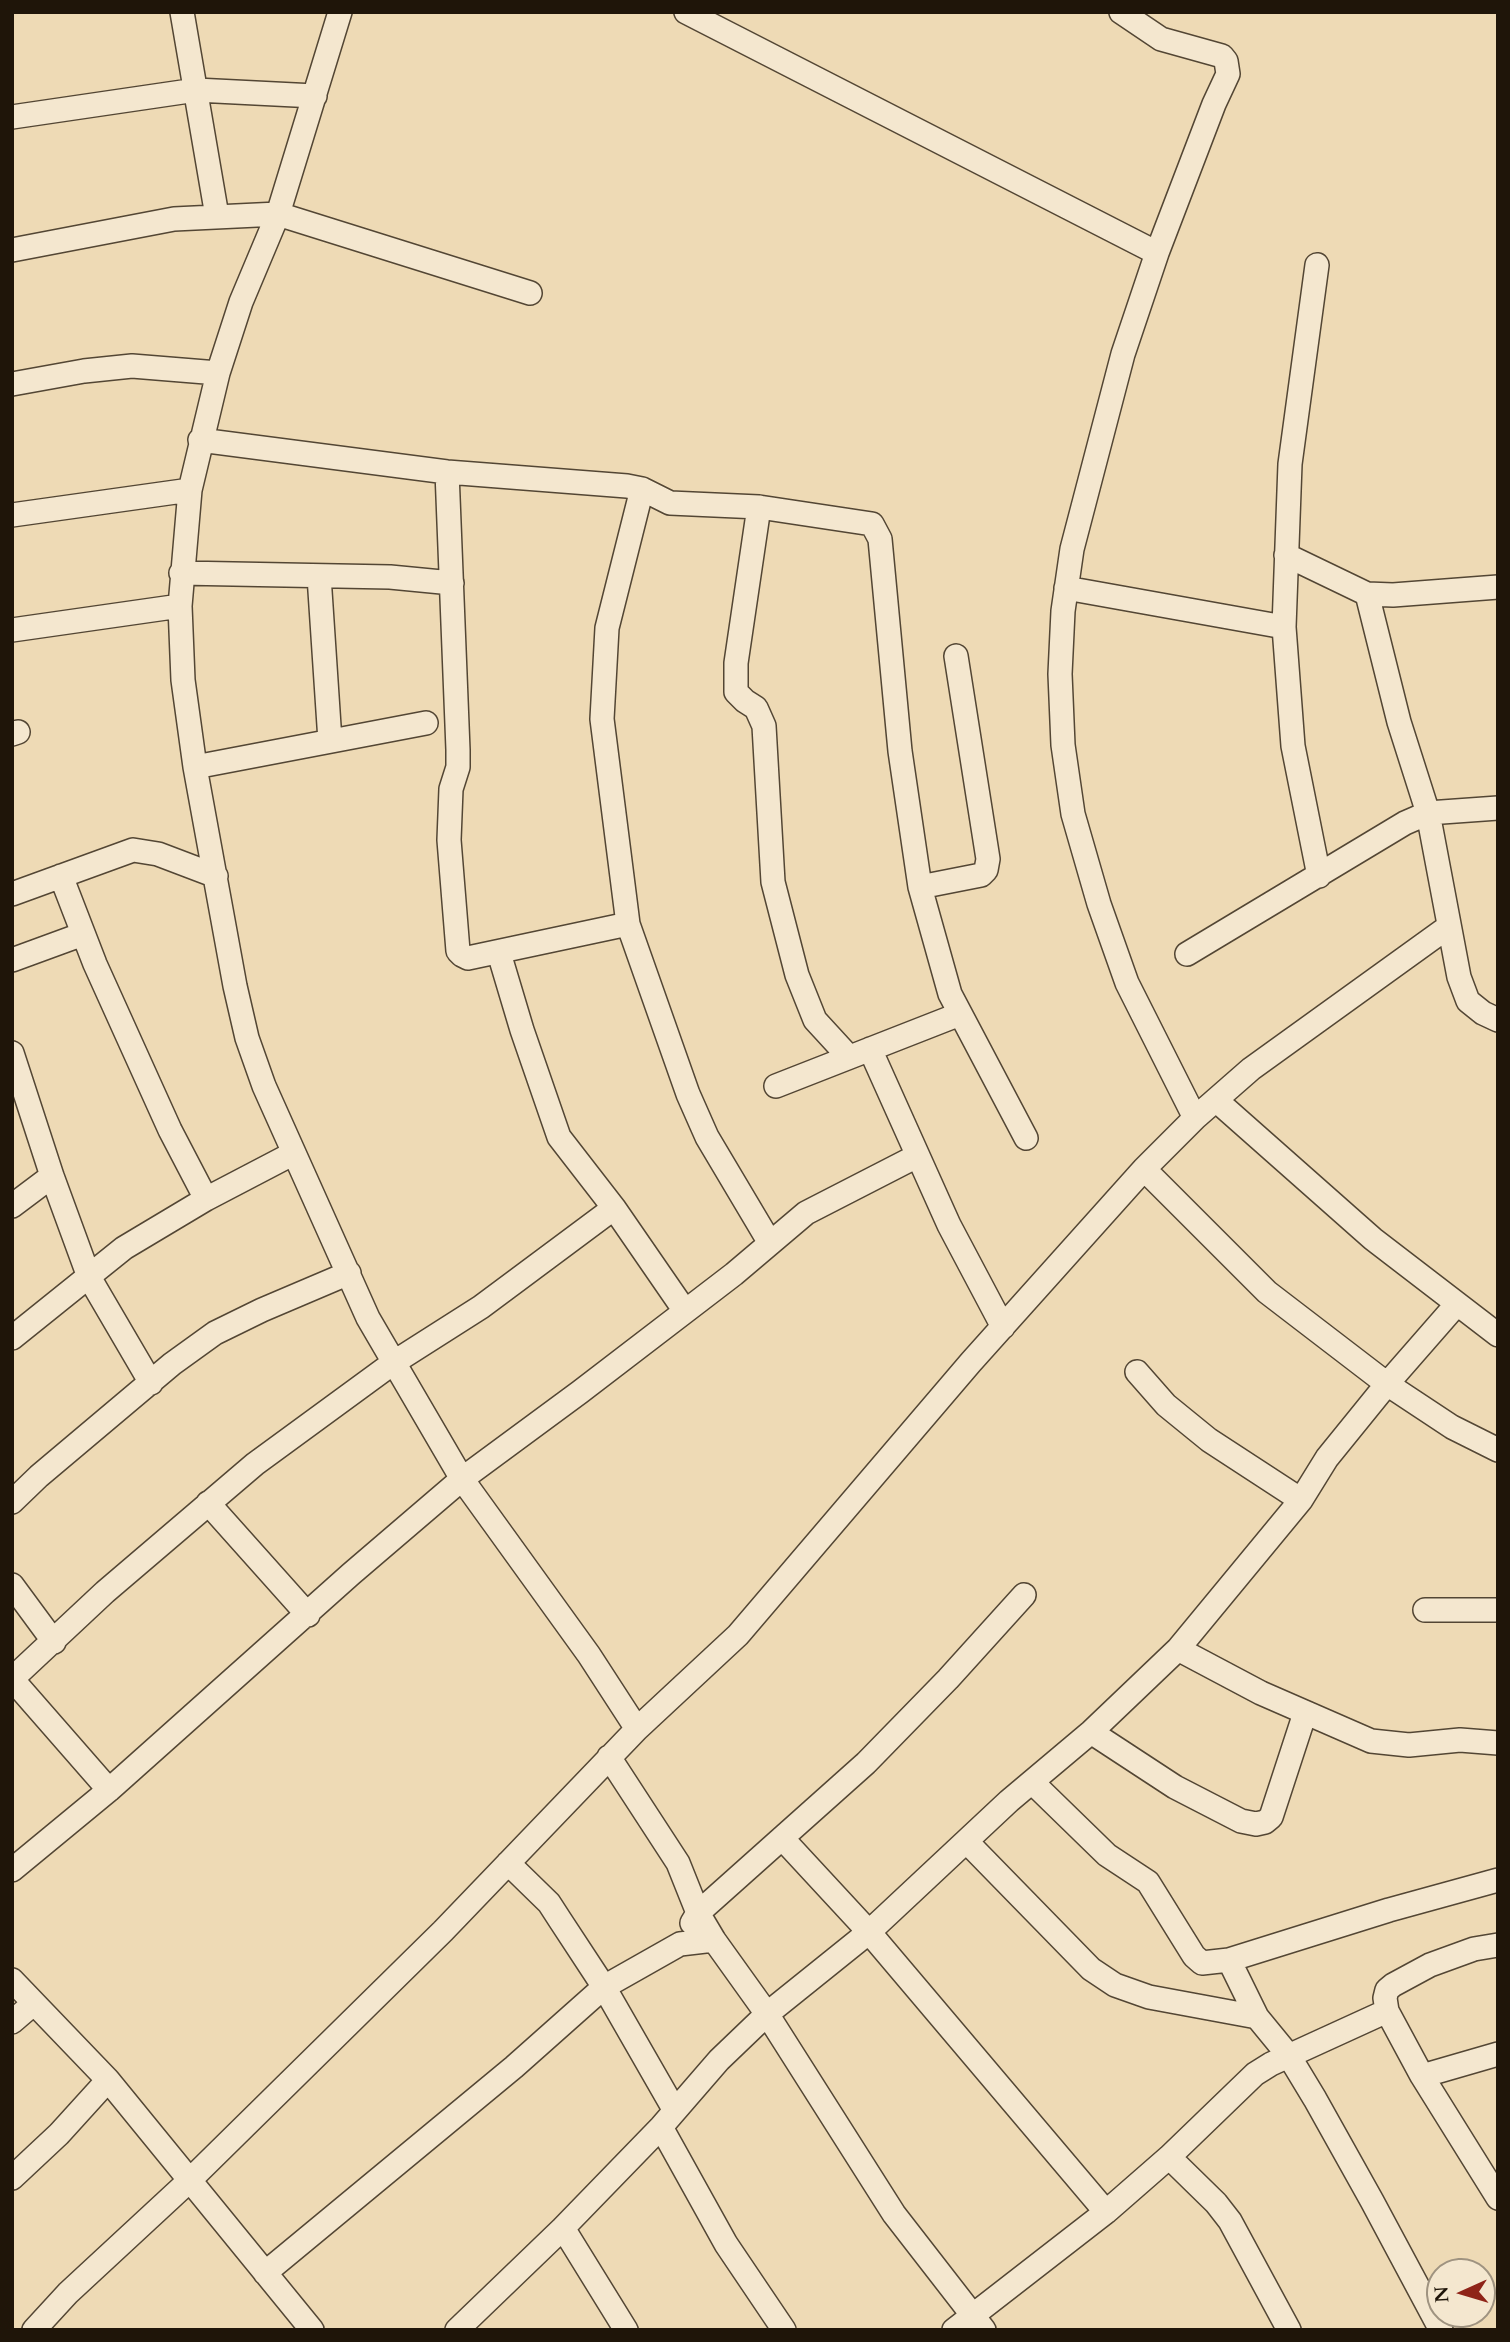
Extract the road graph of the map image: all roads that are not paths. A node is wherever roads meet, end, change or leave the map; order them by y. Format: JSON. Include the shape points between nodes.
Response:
{"nodes":[{"id":1,"x":182,"y":12,"type":"edge"},
{"id":2,"x":340,"y":12,"type":"edge"},
{"id":3,"x":686,"y":12,"type":"edge"},
{"id":4,"x":1121,"y":12,"type":"edge"},
{"id":5,"x":196,"y":90,"type":"junction"},
{"id":6,"x":316,"y":96,"type":"junction"},
{"id":7,"x":12,"y":117,"type":"edge"},
{"id":8,"x":278,"y":214,"type":"junction"},
{"id":9,"x":217,"y":216,"type":"junction"},
{"id":10,"x":12,"y":250,"type":"edge"},
{"id":11,"x":1157,"y":253,"type":"junction"},
{"id":12,"x":1317,"y":265,"type":"dead end"},
{"id":13,"x":530,"y":293,"type":"dead end"},
{"id":14,"x":218,"y":373,"type":"junction"},
{"id":15,"x":12,"y":384,"type":"edge"},
{"id":16,"x":200,"y":440,"type":"junction"},
{"id":17,"x":447,"y":472,"type":"junction"},
{"id":18,"x":642,"y":489,"type":"junction"},
{"id":19,"x":190,"y":490,"type":"junction"},
{"id":20,"x":759,"y":507,"type":"junction"},
{"id":21,"x":12,"y":515,"type":"edge"},
{"id":22,"x":1286,"y":555,"type":"junction"},
{"id":23,"x":181,"y":573,"type":"junction"},
{"id":24,"x":319,"y":576,"type":"junction"},
{"id":25,"x":452,"y":583,"type":"junction"},
{"id":26,"x":1498,"y":587,"type":"edge"},
{"id":27,"x":1066,"y":588,"type":"junction"},
{"id":28,"x":1367,"y":594,"type":"junction"},
{"id":29,"x":180,"y":606,"type":"junction"},
{"id":30,"x":1283,"y":626,"type":"junction"},
{"id":31,"x":12,"y":630,"type":"edge"},
{"id":32,"x":956,"y":656,"type":"dead end"},
{"id":33,"x":426,"y":723,"type":"dead end"},
{"id":34,"x":330,"y":741,"type":"junction"},
{"id":35,"x":195,"y":767,"type":"junction"},
{"id":36,"x":1498,"y":808,"type":"edge"},
{"id":37,"x":1428,"y":813,"type":"junction"},
{"id":38,"x":61,"y":876,"type":"junction"},
{"id":39,"x":216,"y":876,"type":"junction"},
{"id":40,"x":1319,"y":876,"type":"junction"},
{"id":41,"x":920,"y":887,"type":"junction"},
{"id":42,"x":12,"y":894,"type":"edge"},
{"id":43,"x":628,"y":924,"type":"junction"},
{"id":44,"x":1448,"y":927,"type":"junction"},
{"id":45,"x":83,"y":934,"type":"junction"},
{"id":46,"x":499,"y":953,"type":"junction"},
{"id":47,"x":1187,"y":954,"type":"dead end"},
{"id":48,"x":12,"y":960,"type":"edge"},
{"id":49,"x":960,"y":1014,"type":"junction"},
{"id":50,"x":1498,"y":1020,"type":"edge"},
{"id":51,"x":12,"y":1053,"type":"edge"},
{"id":52,"x":860,"y":1053,"type":"junction"},
{"id":53,"x":776,"y":1086,"type":"dead end"},
{"id":54,"x":1217,"y":1101,"type":"junction"},
{"id":55,"x":1195,"y":1118,"type":"junction"},
{"id":56,"x":1026,"y":1138,"type":"dead end"},
{"id":57,"x":294,"y":1153,"type":"junction"},
{"id":58,"x":917,"y":1156,"type":"junction"},
{"id":59,"x":1144,"y":1169,"type":"junction"},
{"id":60,"x":52,"y":1176,"type":"junction"},
{"id":61,"x":206,"y":1199,"type":"junction"},
{"id":62,"x":12,"y":1206,"type":"edge"},
{"id":63,"x":614,"y":1208,"type":"junction"},
{"id":64,"x":770,"y":1243,"type":"junction"},
{"id":65,"x":349,"y":1273,"type":"junction"},
{"id":66,"x":89,"y":1278,"type":"junction"},
{"id":67,"x":1456,"y":1305,"type":"junction"},
{"id":68,"x":685,"y":1311,"type":"junction"},
{"id":69,"x":1003,"y":1327,"type":"junction"},
{"id":70,"x":1498,"y":1335,"type":"edge"},
{"id":71,"x":12,"y":1338,"type":"edge"},
{"id":72,"x":393,"y":1363,"type":"junction"},
{"id":73,"x":1137,"y":1373,"type":"dead end"},
{"id":74,"x":151,"y":1383,"type":"junction"},
{"id":75,"x":1387,"y":1384,"type":"junction"},
{"id":76,"x":1498,"y":1450,"type":"edge"},
{"id":77,"x":462,"y":1479,"type":"junction"},
{"id":78,"x":1301,"y":1500,"type":"junction"},
{"id":79,"x":12,"y":1502,"type":"edge"},
{"id":80,"x":208,"y":1503,"type":"junction"},
{"id":81,"x":12,"y":1585,"type":"edge"},
{"id":82,"x":1024,"y":1595,"type":"dead end"},
{"id":83,"x":1425,"y":1610,"type":"dead end"},
{"id":84,"x":1498,"y":1610,"type":"edge"},
{"id":85,"x":308,"y":1615,"type":"junction"},
{"id":86,"x":54,"y":1642,"type":"junction"},
{"id":87,"x":1178,"y":1649,"type":"junction"},
{"id":88,"x":1305,"y":1713,"type":"junction"},
{"id":89,"x":637,"y":1729,"type":"junction"},
{"id":90,"x":1091,"y":1732,"type":"junction"},
{"id":91,"x":1498,"y":1743,"type":"edge"},
{"id":92,"x":609,"y":1757,"type":"junction"},
{"id":93,"x":1032,"y":1782,"type":"junction"},
{"id":94,"x":109,"y":1790,"type":"junction"},
{"id":95,"x":782,"y":1838,"type":"junction"},
{"id":96,"x":967,"y":1842,"type":"junction"},
{"id":97,"x":508,"y":1863,"type":"junction"},
{"id":98,"x":12,"y":1870,"type":"edge"},
{"id":99,"x":1498,"y":1880,"type":"edge"},
{"id":100,"x":698,"y":1913,"type":"junction"},
{"id":101,"x":869,"y":1932,"type":"junction"},
{"id":102,"x":714,"y":1940,"type":"junction"},
{"id":103,"x":680,"y":1944,"type":"junction"},
{"id":104,"x":1498,"y":1945,"type":"edge"},
{"id":105,"x":1229,"y":1960,"type":"junction"},
{"id":106,"x":12,"y":1980,"type":"edge"},
{"id":107,"x":604,"y":1987,"type":"junction"},
{"id":108,"x":33,"y":2004,"type":"junction"},
{"id":109,"x":1387,"y":2011,"type":"junction"},
{"id":110,"x":767,"y":2014,"type":"junction"},
{"id":111,"x":1257,"y":2017,"type":"junction"},
{"id":112,"x":12,"y":2022,"type":"edge"},
{"id":113,"x":1498,"y":2054,"type":"edge"},
{"id":114,"x":1289,"y":2056,"type":"junction"},
{"id":115,"x":1422,"y":2076,"type":"junction"},
{"id":116,"x":108,"y":2080,"type":"junction"},
{"id":117,"x":668,"y":2118,"type":"junction"},
{"id":118,"x":1169,"y":2157,"type":"junction"},
{"id":119,"x":1487,"y":2162,"type":"edge"},
{"id":120,"x":12,"y":2178,"type":"edge"},
{"id":121,"x":190,"y":2180,"type":"junction"},
{"id":122,"x":1498,"y":2198,"type":"edge"},
{"id":123,"x":1106,"y":2212,"type":"junction"},
{"id":124,"x":563,"y":2228,"type":"junction"},
{"id":125,"x":265,"y":2273,"type":"junction"},
{"id":126,"x":978,"y":2323,"type":"edge"},
{"id":127,"x":34,"y":2330,"type":"edge"},
{"id":128,"x":312,"y":2330,"type":"edge"},
{"id":129,"x":457,"y":2330,"type":"edge"},
{"id":130,"x":626,"y":2330,"type":"edge"},
{"id":131,"x":784,"y":2330,"type":"edge"},
{"id":132,"x":954,"y":2330,"type":"edge"},
{"id":133,"x":1289,"y":2330,"type":"edge"},
{"id":134,"x":1441,"y":2330,"type":"edge"}],
"edges":[{"from":1,"to":5,"type":"street"},
{"from":2,"to":6,"type":"street"},
{"from":3,"to":11,"type":"street"},
{"from":4,"to":11,"type":"street","via":[[1161,39],[1222,56],[1228,68]]},
{"from":5,"to":6,"type":"street"},
{"from":5,"to":7,"type":"street"},
{"from":5,"to":9,"type":"street"},
{"from":6,"to":8,"type":"street"},
{"from":8,"to":9,"type":"street"},
{"from":8,"to":13,"type":"street"},
{"from":8,"to":14,"type":"street","via":[[241,302]]},
{"from":9,"to":10,"type":"street","via":[[174,219]]},
{"from":11,"to":27,"type":"street","via":[[1123,354]]},
{"from":12,"to":22,"type":"street","via":[[1290,464]]},
{"from":14,"to":15,"type":"street","via":[[132,366]]},
{"from":14,"to":16,"type":"street"},
{"from":16,"to":17,"type":"street"},
{"from":16,"to":19,"type":"street"},
{"from":17,"to":18,"type":"street"},
{"from":17,"to":25,"type":"street"},
{"from":18,"to":20,"type":"street","via":[[670,503]]},
{"from":18,"to":43,"type":"street","via":[[607,628],[602,719]]},
{"from":19,"to":21,"type":"street"},
{"from":19,"to":23,"type":"street"},
{"from":20,"to":41,"type":"street","via":[[872,524],[877,530],[900,751]]},
{"from":20,"to":52,"type":"street","via":[[736,663],[736,692],[756,708],[764,726],[773,881],[797,975],[815,1020]]},
{"from":22,"to":28,"type":"street"},
{"from":22,"to":30,"type":"street"},
{"from":23,"to":24,"type":"street"},
{"from":23,"to":29,"type":"street"},
{"from":24,"to":25,"type":"street"},
{"from":24,"to":34,"type":"street"},
{"from":25,"to":46,"type":"street","via":[[458,767],[451,789],[449,840],[457,945],[468,958]]},
{"from":26,"to":28,"type":"street"},
{"from":27,"to":30,"type":"street"},
{"from":27,"to":55,"type":"street","via":[[1060,674],[1063,745],[1073,814],[1126,983]]},
{"from":28,"to":37,"type":"street","via":[[1399,722]]},
{"from":29,"to":31,"type":"street"},
{"from":29,"to":35,"type":"street","via":[[183,680]]},
{"from":30,"to":40,"type":"street","via":[[1293,746]]},
{"from":32,"to":41,"type":"street","via":[[988,859],[981,875]]},
{"from":33,"to":34,"type":"street"},
{"from":34,"to":35,"type":"street"},
{"from":35,"to":39,"type":"street"},
{"from":36,"to":37,"type":"street"},
{"from":37,"to":40,"type":"street"},
{"from":37,"to":44,"type":"street"},
{"from":38,"to":39,"type":"street","via":[[133,850],[158,854]]},
{"from":38,"to":42,"type":"street"},
{"from":38,"to":45,"type":"street"},
{"from":39,"to":57,"type":"street","via":[[247,1038]]},
{"from":40,"to":47,"type":"street"},
{"from":41,"to":49,"type":"street","via":[[950,994]]},
{"from":43,"to":46,"type":"street"},
{"from":43,"to":64,"type":"street","via":[[707,1137]]},
{"from":44,"to":50,"type":"street","via":[[1468,1001]]},
{"from":44,"to":54,"type":"street","via":[[1251,1069]]},
{"from":45,"to":48,"type":"street"},
{"from":45,"to":61,"type":"street","via":[[170,1130]]},
{"from":46,"to":63,"type":"street","via":[[559,1137]]},
{"from":49,"to":52,"type":"street"},
{"from":49,"to":56,"type":"street"},
{"from":51,"to":60,"type":"street"},
{"from":52,"to":53,"type":"street"},
{"from":52,"to":58,"type":"street"},
{"from":54,"to":55,"type":"street"},
{"from":54,"to":67,"type":"street","via":[[1352,1221]]},
{"from":55,"to":59,"type":"street"},
{"from":57,"to":61,"type":"street"},
{"from":57,"to":65,"type":"street"},
{"from":58,"to":64,"type":"street","via":[[806,1213]]},
{"from":58,"to":69,"type":"street"},
{"from":59,"to":69,"type":"street"},
{"from":59,"to":75,"type":"street","via":[[1267,1292]]},
{"from":60,"to":62,"type":"street"},
{"from":60,"to":66,"type":"street"},
{"from":61,"to":66,"type":"street","via":[[124,1248]]},
{"from":63,"to":68,"type":"street"},
{"from":63,"to":72,"type":"street","via":[[481,1307]]},
{"from":64,"to":68,"type":"street"},
{"from":65,"to":72,"type":"street"},
{"from":65,"to":74,"type":"street","via":[[215,1334]]},
{"from":66,"to":71,"type":"street"},
{"from":66,"to":74,"type":"street"},
{"from":67,"to":70,"type":"street"},
{"from":67,"to":75,"type":"street"},
{"from":68,"to":77,"type":"street"},
{"from":69,"to":89,"type":"street","via":[[738,1634]]},
{"from":72,"to":77,"type":"street"},
{"from":72,"to":80,"type":"street"},
{"from":73,"to":78,"type":"street","via":[[1166,1405],[1209,1440]]},
{"from":74,"to":79,"type":"street"},
{"from":75,"to":76,"type":"street","via":[[1452,1427]]},
{"from":75,"to":78,"type":"street","via":[[1327,1458]]},
{"from":77,"to":85,"type":"street"},
{"from":77,"to":89,"type":"street"},
{"from":78,"to":87,"type":"street"},
{"from":80,"to":85,"type":"street"},
{"from":80,"to":86,"type":"street"},
{"from":81,"to":86,"type":"street"},
{"from":82,"to":95,"type":"street","via":[[866,1763]]},
{"from":83,"to":84,"type":"street"},
{"from":85,"to":94,"type":"street"},
{"from":86,"to":94,"type":"street","via":[[12,1679]]},
{"from":87,"to":88,"type":"street"},
{"from":87,"to":90,"type":"street"},
{"from":88,"to":90,"type":"street","via":[[1270,1816],[1256,1824],[1241,1821],[1175,1787]]},
{"from":88,"to":91,"type":"street","via":[[1371,1741]]},
{"from":89,"to":92,"type":"street"},
{"from":90,"to":93,"type":"street"},
{"from":92,"to":97,"type":"street"},
{"from":92,"to":100,"type":"street","via":[[678,1863]]},
{"from":93,"to":96,"type":"street"},
{"from":93,"to":105,"type":"street","via":[[1107,1855],[1149,1882],[1198,1961]]},
{"from":94,"to":98,"type":"street"},
{"from":95,"to":100,"type":"street"},
{"from":95,"to":101,"type":"street"},
{"from":96,"to":101,"type":"street"},
{"from":96,"to":111,"type":"street","via":[[1091,1969],[1115,1985],[1150,1997]]},
{"from":97,"to":107,"type":"street","via":[[549,1903]]},
{"from":97,"to":121,"type":"street"},
{"from":99,"to":105,"type":"street"},
{"from":100,"to":102,"type":"street"},
{"from":100,"to":103,"type":"street"},
{"from":101,"to":110,"type":"street"},
{"from":101,"to":123,"type":"street"},
{"from":102,"to":103,"type":"street"},
{"from":102,"to":110,"type":"street"},
{"from":103,"to":107,"type":"street"},
{"from":104,"to":109,"type":"street","via":[[1451,1956],[1393,1984],[1385,1998]]},
{"from":105,"to":111,"type":"street"},
{"from":106,"to":108,"type":"street"},
{"from":107,"to":117,"type":"street"},
{"from":107,"to":125,"type":"street"},
{"from":108,"to":112,"type":"street"},
{"from":108,"to":116,"type":"street"},
{"from":109,"to":114,"type":"street"},
{"from":109,"to":115,"type":"street"},
{"from":110,"to":117,"type":"street"},
{"from":110,"to":126,"type":"street","via":[[894,2214]]},
{"from":111,"to":114,"type":"street"},
{"from":113,"to":115,"type":"street"},
{"from":114,"to":118,"type":"street","via":[[1255,2074]]},
{"from":114,"to":134,"type":"street"},
{"from":115,"to":119,"type":"street"},
{"from":116,"to":120,"type":"street"},
{"from":116,"to":121,"type":"street"},
{"from":117,"to":124,"type":"street"},
{"from":117,"to":131,"type":"street","via":[[726,2244]]},
{"from":118,"to":123,"type":"street"},
{"from":118,"to":133,"type":"street","via":[[1230,2221]]},
{"from":119,"to":122,"type":"street"},
{"from":121,"to":125,"type":"street"},
{"from":121,"to":127,"type":"street"},
{"from":123,"to":126,"type":"street"},
{"from":124,"to":129,"type":"street"},
{"from":124,"to":130,"type":"street"},
{"from":125,"to":128,"type":"street"},
{"from":126,"to":132,"type":"street"}]}
